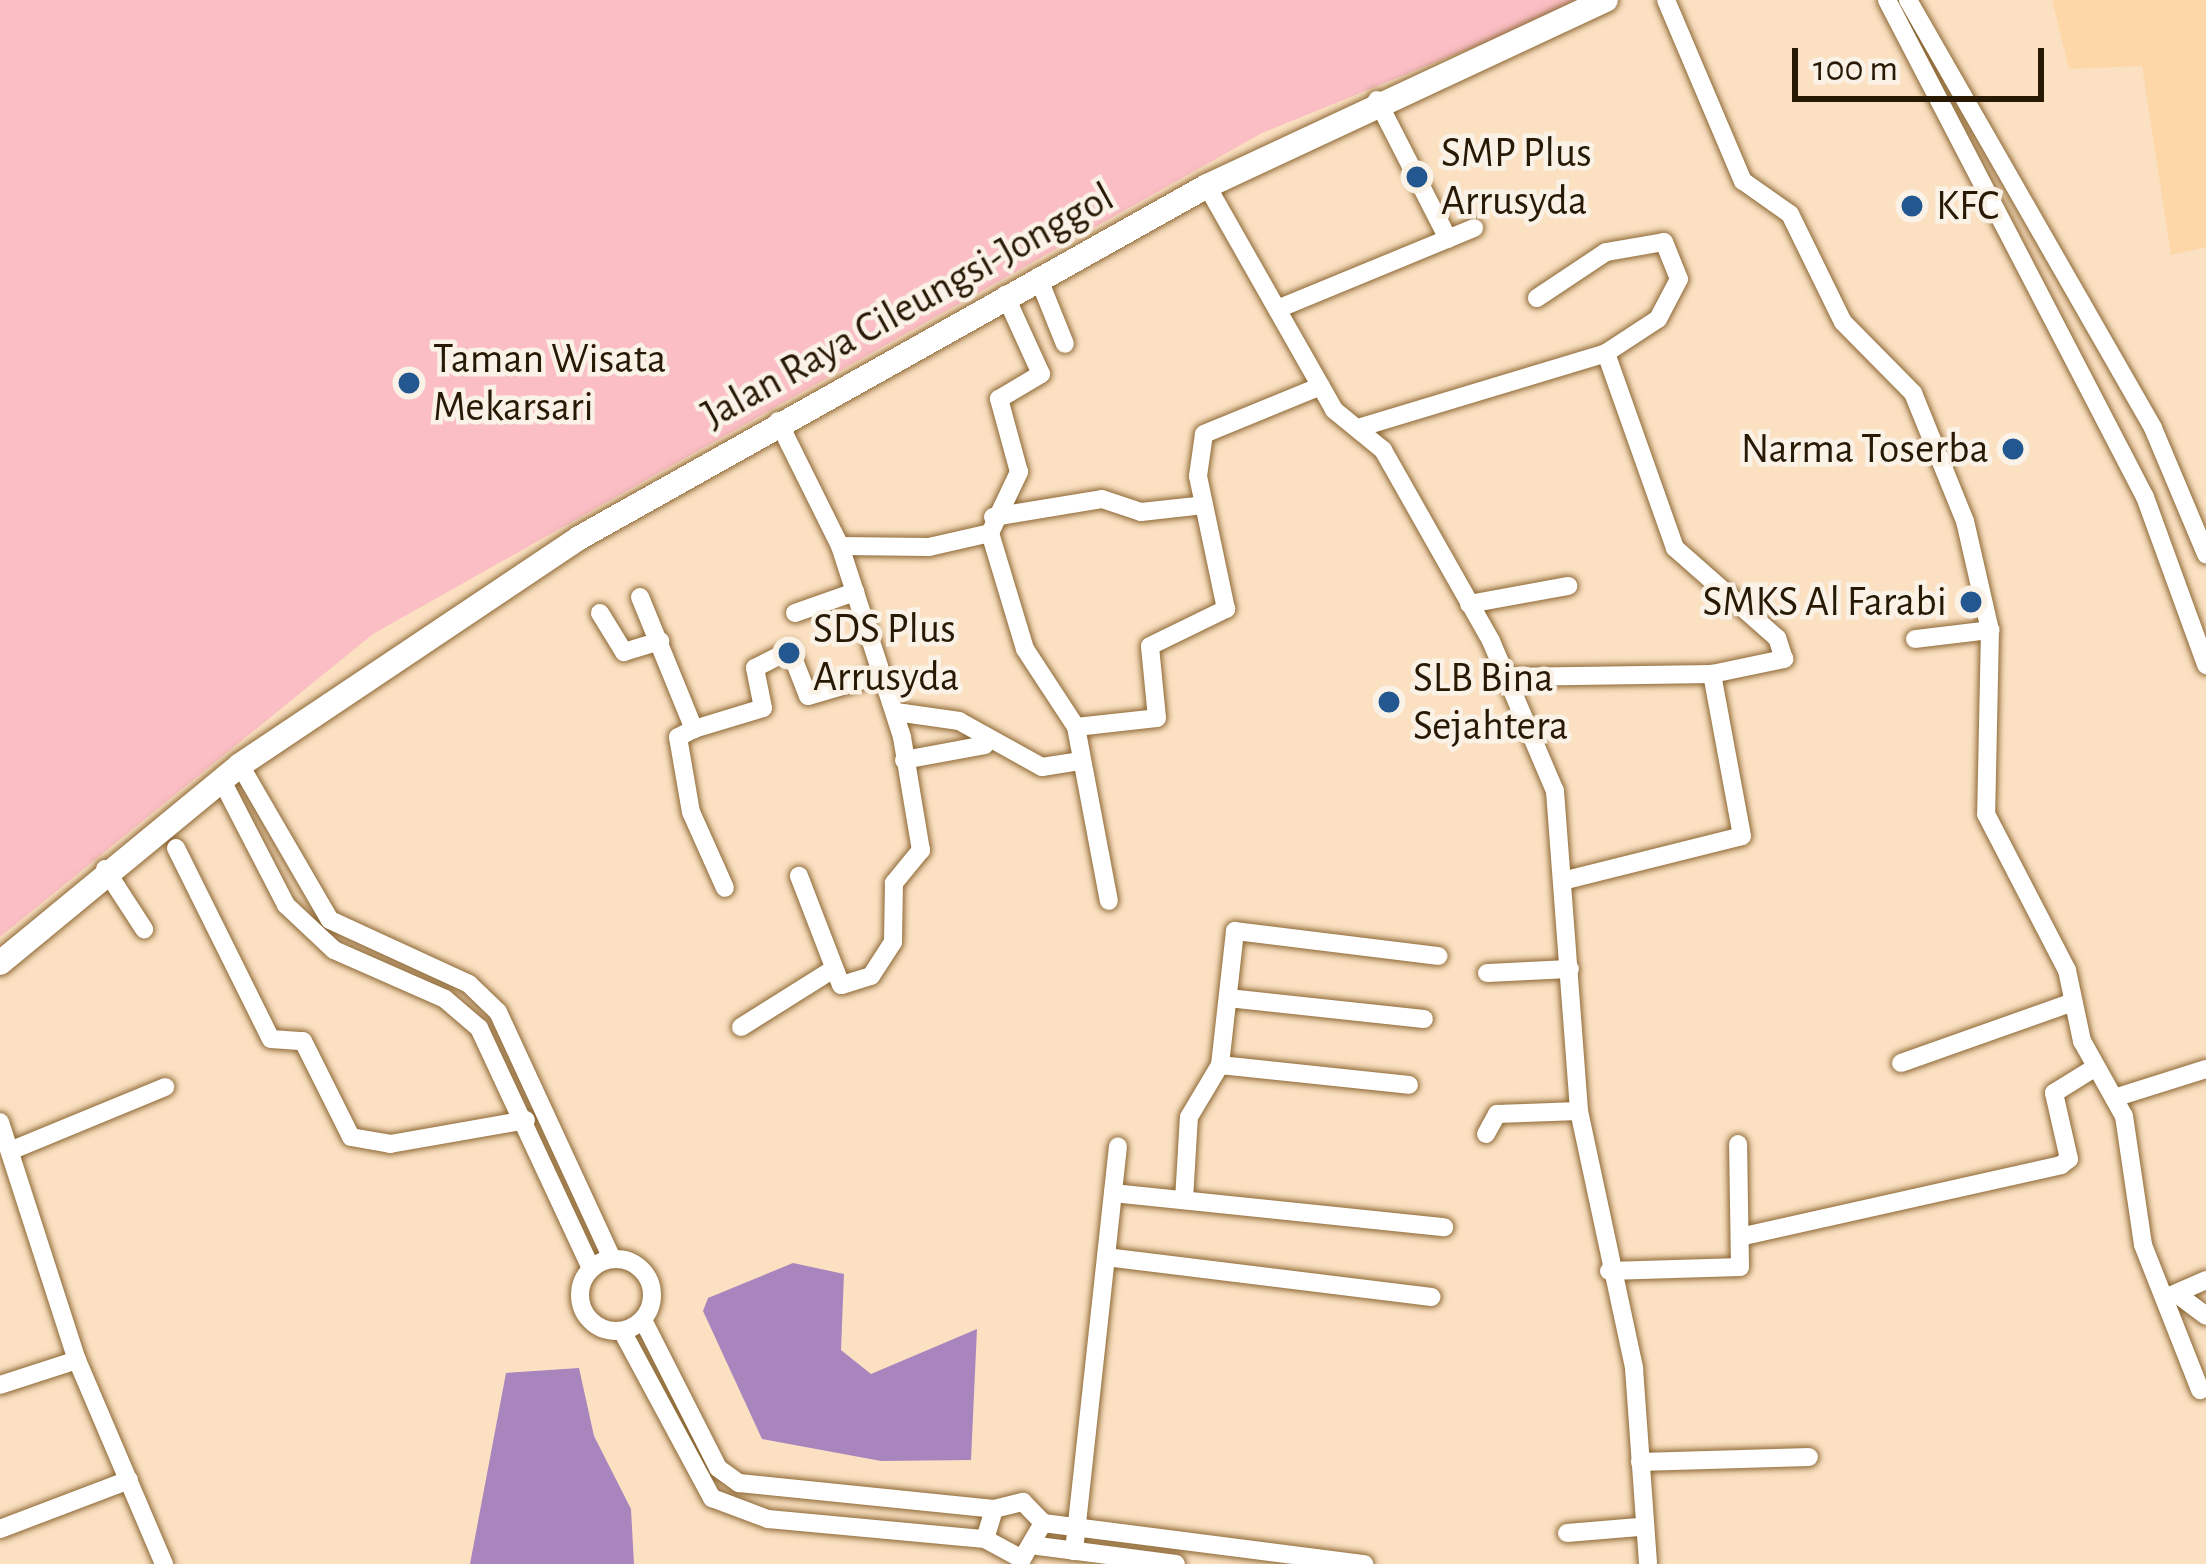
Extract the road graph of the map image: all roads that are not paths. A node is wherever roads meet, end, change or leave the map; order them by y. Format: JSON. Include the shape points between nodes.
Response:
{"nodes":[{"id":1,"x":1606,"y":0,"type":"edge"},
{"id":2,"x":1666,"y":0,"type":"edge"},
{"id":3,"x":1887,"y":0,"type":"edge"},
{"id":4,"x":1908,"y":0,"type":"edge"},
{"id":5,"x":1377,"y":100,"type":"junction"},
{"id":6,"x":1207,"y":186,"type":"junction"},
{"id":7,"x":1474,"y":228,"type":"dead end"},
{"id":8,"x":1448,"y":238,"type":"junction"},
{"id":9,"x":2062,"y":266,"type":"junction"},
{"id":10,"x":1038,"y":277,"type":"junction"},
{"id":11,"x":2033,"y":284,"type":"junction"},
{"id":12,"x":1005,"y":296,"type":"junction"},
{"id":13,"x":1537,"y":298,"type":"dead end"},
{"id":14,"x":1280,"y":308,"type":"junction"},
{"id":15,"x":1066,"y":344,"type":"dead end"},
{"id":16,"x":1606,"y":353,"type":"junction"},
{"id":17,"x":1321,"y":386,"type":"junction"},
{"id":18,"x":778,"y":421,"type":"junction"},
{"id":19,"x":1358,"y":428,"type":"junction"},
{"id":20,"x":1204,"y":505,"type":"junction"},
{"id":21,"x":992,"y":525,"type":"junction"},
{"id":22,"x":840,"y":546,"type":"junction"},
{"id":23,"x":2206,"y":554,"type":"edge"},
{"id":24,"x":1568,"y":586,"type":"dead end"},
{"id":25,"x":855,"y":592,"type":"junction"},
{"id":26,"x":640,"y":597,"type":"dead end"},
{"id":27,"x":1469,"y":604,"type":"junction"},
{"id":28,"x":600,"y":613,"type":"dead end"},
{"id":29,"x":795,"y":613,"type":"dead end"},
{"id":30,"x":1990,"y":630,"type":"junction"},
{"id":31,"x":1915,"y":639,"type":"dead end"},
{"id":32,"x":660,"y":640,"type":"junction"},
{"id":33,"x":2206,"y":665,"type":"edge"},
{"id":34,"x":883,"y":674,"type":"junction"},
{"id":35,"x":1712,"y":674,"type":"junction"},
{"id":36,"x":1506,"y":677,"type":"junction"},
{"id":37,"x":896,"y":712,"type":"junction"},
{"id":38,"x":1076,"y":727,"type":"junction"},
{"id":39,"x":694,"y":729,"type":"junction"},
{"id":40,"x":985,"y":745,"type":"junction"},
{"id":41,"x":904,"y":760,"type":"junction"},
{"id":42,"x":1080,"y":761,"type":"junction"},
{"id":43,"x":230,"y":772,"type":"junction"},
{"id":44,"x":176,"y":848,"type":"dead end"},
{"id":45,"x":105,"y":869,"type":"junction"},
{"id":46,"x":799,"y":876,"type":"dead end"},
{"id":47,"x":1566,"y":880,"type":"junction"},
{"id":48,"x":725,"y":888,"type":"dead end"},
{"id":49,"x":1109,"y":901,"type":"dead end"},
{"id":50,"x":144,"y":929,"type":"dead end"},
{"id":51,"x":1438,"y":956,"type":"dead end"},
{"id":52,"x":0,"y":963,"type":"edge"},
{"id":53,"x":1570,"y":969,"type":"junction"},
{"id":54,"x":832,"y":970,"type":"junction"},
{"id":55,"x":1487,"y":973,"type":"dead end"},
{"id":56,"x":1228,"y":998,"type":"junction"},
{"id":57,"x":2073,"y":1002,"type":"junction"},
{"id":58,"x":1424,"y":1018,"type":"dead end"},
{"id":59,"x":741,"y":1027,"type":"dead end"},
{"id":60,"x":1901,"y":1063,"type":"dead end"},
{"id":61,"x":1220,"y":1065,"type":"junction"},
{"id":62,"x":2096,"y":1067,"type":"junction"},
{"id":63,"x":2206,"y":1069,"type":"edge"},
{"id":64,"x":1409,"y":1085,"type":"dead end"},
{"id":65,"x":165,"y":1087,"type":"dead end"},
{"id":66,"x":2114,"y":1098,"type":"junction"},
{"id":67,"x":1579,"y":1111,"type":"junction"},
{"id":68,"x":526,"y":1120,"type":"junction"},
{"id":69,"x":0,"y":1122,"type":"edge"},
{"id":70,"x":1486,"y":1134,"type":"dead end"},
{"id":71,"x":1738,"y":1144,"type":"dead end"},
{"id":72,"x":1118,"y":1146,"type":"dead end"},
{"id":73,"x":10,"y":1150,"type":"junction"},
{"id":74,"x":1113,"y":1193,"type":"junction"},
{"id":75,"x":1184,"y":1200,"type":"junction"},
{"id":76,"x":1444,"y":1227,"type":"dead end"},
{"id":77,"x":1744,"y":1236,"type":"junction"},
{"id":78,"x":1106,"y":1257,"type":"junction"},
{"id":79,"x":612,"y":1259,"type":"junction"},
{"id":80,"x":591,"y":1268,"type":"junction"},
{"id":81,"x":1609,"y":1271,"type":"junction"},
{"id":82,"x":2206,"y":1280,"type":"edge"},
{"id":83,"x":2171,"y":1296,"type":"junction"},
{"id":84,"x":1432,"y":1297,"type":"dead end"},
{"id":85,"x":2206,"y":1316,"type":"edge"},
{"id":86,"x":643,"y":1320,"type":"junction"},
{"id":87,"x":622,"y":1330,"type":"junction"},
{"id":88,"x":77,"y":1360,"type":"junction"},
{"id":89,"x":0,"y":1385,"type":"edge"},
{"id":90,"x":2200,"y":1390,"type":"dead end"},
{"id":91,"x":1809,"y":1456,"type":"dead end"},
{"id":92,"x":1640,"y":1462,"type":"junction"},
{"id":93,"x":129,"y":1480,"type":"junction"},
{"id":94,"x":994,"y":1509,"type":"junction"},
{"id":95,"x":1043,"y":1523,"type":"junction"},
{"id":96,"x":1640,"y":1527,"type":"junction"},
{"id":97,"x":1076,"y":1528,"type":"junction"},
{"id":98,"x":0,"y":1529,"type":"edge"},
{"id":99,"x":1567,"y":1533,"type":"dead end"},
{"id":100,"x":1038,"y":1546,"type":"junction"},
{"id":101,"x":1074,"y":1551,"type":"junction"},
{"id":102,"x":990,"y":1552,"type":"edge"},
{"id":103,"x":1022,"y":1562,"type":"edge"},
{"id":104,"x":164,"y":1564,"type":"edge"},
{"id":105,"x":1176,"y":1564,"type":"edge"},
{"id":106,"x":1364,"y":1564,"type":"edge"},
{"id":107,"x":1648,"y":1564,"type":"edge"}],
"edges":[{"from":1,"to":5,"type":"main road","name":"Jalan Raya Cileungsi-Jonggol"},
{"from":2,"to":30,"type":"street","via":[[1743,181],[1790,214],[1843,322],[1887,357],[1922,408],[1965,521]]},
{"from":3,"to":11,"type":"street"},
{"from":4,"to":9,"type":"street","via":[[1932,59]]},
{"from":5,"to":6,"type":"main road","name":"Jalan Raya Cileungsi-Jonggol"},
{"from":5,"to":8,"type":"street"},
{"from":6,"to":10,"type":"main road","name":"Jalan Raya Cileungsi-Jonggol"},
{"from":6,"to":14,"type":"street"},
{"from":7,"to":8,"type":"street"},
{"from":8,"to":14,"type":"street"},
{"from":9,"to":11,"type":"street"},
{"from":9,"to":23,"type":"street","via":[[2153,428]]},
{"from":10,"to":12,"type":"main road","name":"Jalan Raya Cileungsi-Jonggol"},
{"from":10,"to":15,"type":"street"},
{"from":11,"to":33,"type":"street","via":[[2145,497]]},
{"from":12,"to":18,"type":"main road","name":"Jalan Raya Cileungsi-Jonggol"},
{"from":12,"to":21,"type":"street","via":[[1041,374],[999,399],[1019,472]]},
{"from":13,"to":16,"type":"street","via":[[1606,252],[1669,244],[1673,298]]},
{"from":14,"to":17,"type":"street"},
{"from":16,"to":19,"type":"street"},
{"from":16,"to":35,"type":"street","via":[[1675,548],[1785,654]]},
{"from":17,"to":19,"type":"street"},
{"from":17,"to":20,"type":"street","via":[[1211,424],[1198,462]]},
{"from":18,"to":22,"type":"street"},
{"from":18,"to":43,"type":"main road","name":"Jalan Raya Cileungsi-Jonggol","via":[[429,629]]},
{"from":19,"to":27,"type":"street","via":[[1383,450]]},
{"from":20,"to":21,"type":"street","via":[[1130,511],[1102,499]]},
{"from":20,"to":38,"type":"street","via":[[1225,611],[1150,646],[1157,718]]},
{"from":21,"to":22,"type":"street","via":[[929,547]]},
{"from":21,"to":38,"type":"street","via":[[1025,649]]},
{"from":22,"to":25,"type":"street"},
{"from":24,"to":27,"type":"street"},
{"from":25,"to":29,"type":"street"},
{"from":25,"to":34,"type":"street"},
{"from":26,"to":32,"type":"street"},
{"from":27,"to":36,"type":"street"},
{"from":28,"to":32,"type":"street","via":[[624,652]]},
{"from":30,"to":31,"type":"street"},
{"from":30,"to":57,"type":"street","via":[[1986,814]]},
{"from":32,"to":39,"type":"street"},
{"from":34,"to":37,"type":"street"},
{"from":34,"to":39,"type":"street","via":[[808,696],[790,650],[755,668],[763,708]]},
{"from":35,"to":36,"type":"street"},
{"from":35,"to":47,"type":"street","via":[[1742,836]]},
{"from":36,"to":47,"type":"street","via":[[1555,791]]},
{"from":37,"to":40,"type":"street","via":[[959,721]]},
{"from":37,"to":41,"type":"street"},
{"from":38,"to":42,"type":"street"},
{"from":39,"to":48,"type":"street","via":[[678,741],[691,812]]},
{"from":40,"to":41,"type":"street"},
{"from":40,"to":42,"type":"street","via":[[1042,767]]},
{"from":41,"to":54,"type":"street","via":[[921,850],[894,884],[888,956],[850,987]]},
{"from":42,"to":49,"type":"street"},
{"from":43,"to":45,"type":"main road","name":"Jalan Raya Cileungsi-Jonggol"},
{"from":43,"to":68,"type":"street","via":[[286,905],[334,950],[445,999],[479,1028]]},
{"from":43,"to":79,"type":"street","via":[[339,928],[469,984],[498,1012]]},
{"from":44,"to":68,"type":"street","via":[[271,1039],[302,1041],[352,1138],[390,1144]]},
{"from":45,"to":50,"type":"street"},
{"from":45,"to":52,"type":"main road","name":"Jalan Raya Cileungsi-Jonggol"},
{"from":46,"to":54,"type":"street"},
{"from":47,"to":53,"type":"street"},
{"from":51,"to":56,"type":"street","via":[[1235,931]]},
{"from":53,"to":55,"type":"street"},
{"from":53,"to":67,"type":"street"},
{"from":54,"to":59,"type":"street"},
{"from":56,"to":58,"type":"street"},
{"from":56,"to":61,"type":"street"},
{"from":57,"to":60,"type":"street"},
{"from":57,"to":62,"type":"street"},
{"from":61,"to":64,"type":"street"},
{"from":61,"to":75,"type":"street","via":[[1190,1117]]},
{"from":62,"to":66,"type":"street"},
{"from":62,"to":77,"type":"street","via":[[2054,1093],[2069,1160],[2061,1165]]},
{"from":63,"to":66,"type":"street"},
{"from":65,"to":73,"type":"street"},
{"from":66,"to":83,"type":"street","via":[[2143,1245]]},
{"from":67,"to":70,"type":"street","via":[[1497,1114]]},
{"from":67,"to":81,"type":"street"},
{"from":68,"to":80,"type":"street"},
{"from":69,"to":73,"type":"street"},
{"from":71,"to":77,"type":"street"},
{"from":72,"to":74,"type":"street"},
{"from":73,"to":88,"type":"street"},
{"from":74,"to":75,"type":"street"},
{"from":74,"to":78,"type":"street"},
{"from":75,"to":76,"type":"street"},
{"from":77,"to":81,"type":"street","via":[[1736,1270]]},
{"from":78,"to":84,"type":"street"},
{"from":78,"to":97,"type":"street"},
{"from":79,"to":80,"type":"street"},
{"from":79,"to":86,"type":"street","via":[[649,1281]]},
{"from":80,"to":87,"type":"street","via":[[583,1311]]},
{"from":81,"to":92,"type":"street","via":[[1634,1368]]},
{"from":82,"to":83,"type":"street"},
{"from":83,"to":85,"type":"street"},
{"from":83,"to":90,"type":"street"},
{"from":86,"to":87,"type":"street"},
{"from":86,"to":94,"type":"street","via":[[718,1468],[739,1483]]},
{"from":87,"to":102,"type":"street","via":[[712,1498],[767,1519]]},
{"from":88,"to":89,"type":"street"},
{"from":88,"to":93,"type":"street"},
{"from":91,"to":92,"type":"street"},
{"from":92,"to":96,"type":"street"},
{"from":93,"to":98,"type":"street"},
{"from":93,"to":104,"type":"street"},
{"from":94,"to":95,"type":"street","via":[[1023,1502]]},
{"from":94,"to":102,"type":"street"},
{"from":95,"to":97,"type":"street"},
{"from":95,"to":100,"type":"street"},
{"from":96,"to":99,"type":"street"},
{"from":96,"to":107,"type":"street"},
{"from":97,"to":101,"type":"street"},
{"from":97,"to":106,"type":"street"},
{"from":100,"to":101,"type":"street"},
{"from":100,"to":103,"type":"street"},
{"from":101,"to":105,"type":"street"},
{"from":102,"to":103,"type":"street"}]}
